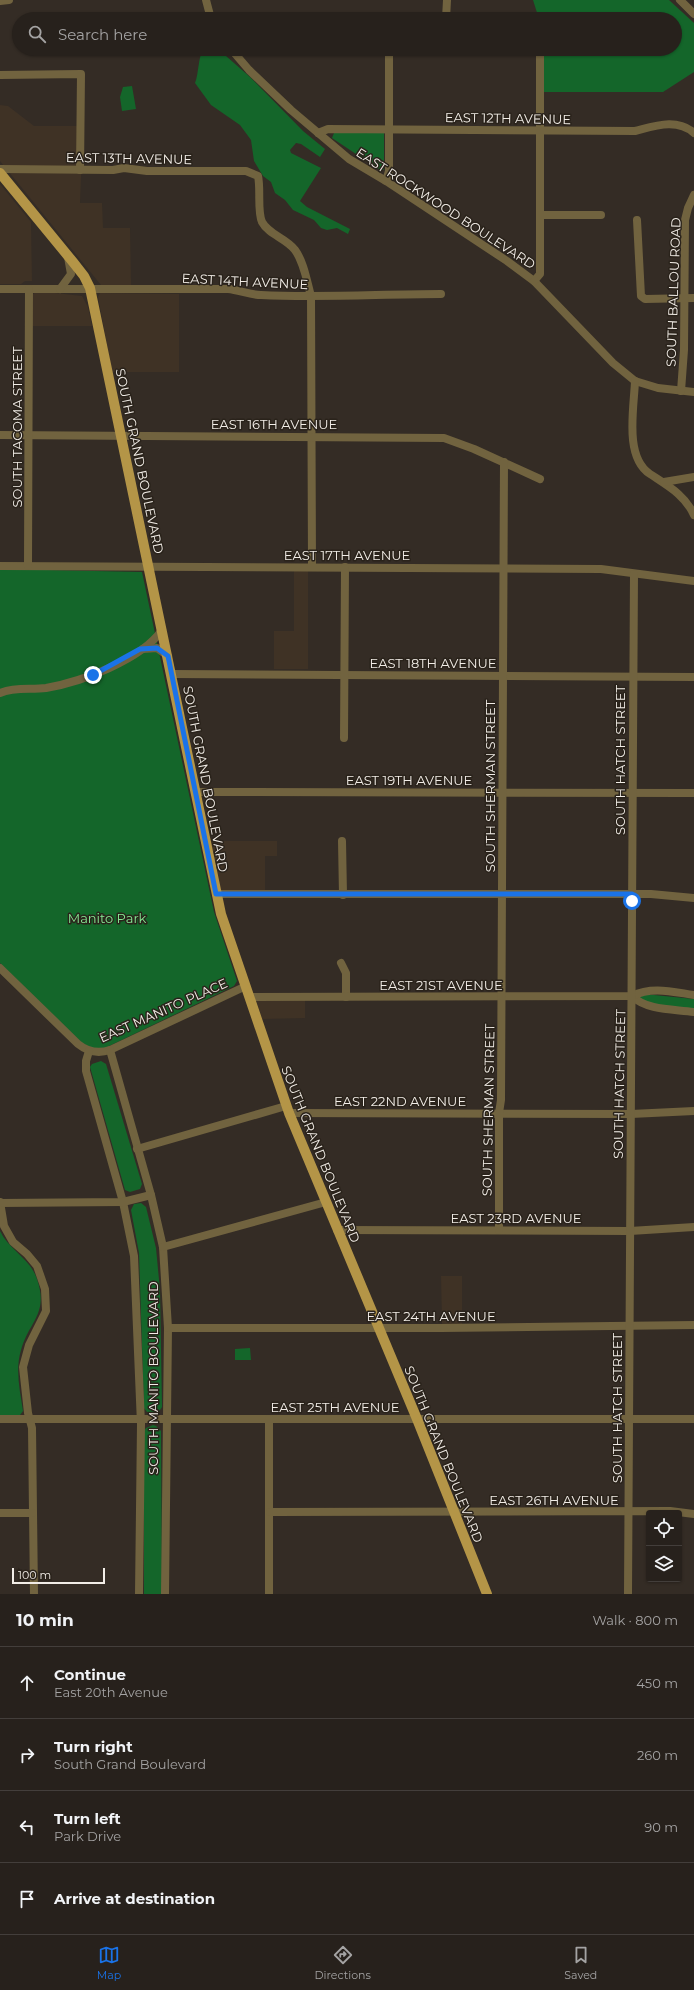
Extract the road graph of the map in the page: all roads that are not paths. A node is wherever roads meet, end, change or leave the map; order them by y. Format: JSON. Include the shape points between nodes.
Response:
{"nodes":[{"id":1,"x":9,"y":0,"type":"edge"},
{"id":2,"x":206,"y":0,"type":"edge"},
{"id":3,"x":447,"y":0,"type":"edge"},
{"id":4,"x":680,"y":0,"type":"edge"},
{"id":5,"x":0,"y":1,"type":"edge"},
{"id":6,"x":209,"y":12,"type":"edge"},
{"id":7,"x":446,"y":12,"type":"edge"},
{"id":8,"x":694,"y":14,"type":"edge"},
{"id":9,"x":237,"y":56,"type":"edge"},
{"id":10,"x":389,"y":56,"type":"edge"},
{"id":11,"x":540,"y":56,"type":"edge"},
{"id":12,"x":0,"y":75,"type":"edge"},
{"id":13,"x":390,"y":129,"type":"junction"},
{"id":14,"x":540,"y":130,"type":"junction"},
{"id":15,"x":318,"y":133,"type":"junction"},
{"id":16,"x":694,"y":133,"type":"edge"},
{"id":17,"x":0,"y":169,"type":"edge"},
{"id":18,"x":80,"y":170,"type":"junction"},
{"id":19,"x":0,"y":173,"type":"edge"},
{"id":20,"x":386,"y":180,"type":"junction"},
{"id":21,"x":694,"y":195,"type":"edge"},
{"id":22,"x":541,"y":215,"type":"junction"},
{"id":23,"x":601,"y":215,"type":"dead end"},
{"id":24,"x":637,"y":220,"type":"dead end"},
{"id":25,"x":68,"y":256,"type":"junction"},
{"id":26,"x":534,"y":281,"type":"junction"},
{"id":27,"x":60,"y":288,"type":"junction"},
{"id":28,"x":90,"y":288,"type":"junction"},
{"id":29,"x":0,"y":289,"type":"edge"},
{"id":30,"x":29,"y":289,"type":"junction"},
{"id":31,"x":441,"y":294,"type":"dead end"},
{"id":32,"x":311,"y":296,"type":"junction"},
{"id":33,"x":685,"y":298,"type":"junction"},
{"id":34,"x":694,"y":298,"type":"edge"},
{"id":35,"x":636,"y":381,"type":"junction"},
{"id":36,"x":681,"y":391,"type":"junction"},
{"id":37,"x":694,"y":392,"type":"edge"},
{"id":38,"x":0,"y":435,"type":"edge"},
{"id":39,"x":29,"y":435,"type":"junction"},
{"id":40,"x":120,"y":435,"type":"junction"},
{"id":41,"x":311,"y":436,"type":"junction"},
{"id":42,"x":504,"y":462,"type":"junction"},
{"id":43,"x":694,"y":477,"type":"edge"},
{"id":44,"x":540,"y":479,"type":"dead end"},
{"id":45,"x":664,"y":482,"type":"junction"},
{"id":46,"x":694,"y":515,"type":"edge"},
{"id":47,"x":0,"y":566,"type":"edge"},
{"id":48,"x":28,"y":566,"type":"junction"},
{"id":49,"x":149,"y":566,"type":"junction"},
{"id":50,"x":312,"y":567,"type":"junction"},
{"id":51,"x":345,"y":567,"type":"junction"},
{"id":52,"x":502,"y":568,"type":"junction"},
{"id":53,"x":634,"y":574,"type":"junction"},
{"id":54,"x":694,"y":581,"type":"edge"},
{"id":55,"x":162,"y":630,"type":"junction"},
{"id":56,"x":140,"y":649,"type":"junction"},
{"id":57,"x":168,"y":656,"type":"junction"},
{"id":58,"x":171,"y":674,"type":"junction"},
{"id":59,"x":345,"y":675,"type":"junction"},
{"id":60,"x":502,"y":676,"type":"junction"},
{"id":61,"x":632,"y":676,"type":"junction"},
{"id":62,"x":694,"y":677,"type":"edge"},
{"id":63,"x":0,"y":693,"type":"edge"},
{"id":64,"x":344,"y":738,"type":"dead end"},
{"id":65,"x":502,"y":791,"type":"junction"},
{"id":66,"x":195,"y":792,"type":"junction"},
{"id":67,"x":694,"y":792,"type":"edge"},
{"id":68,"x":632,"y":793,"type":"junction"},
{"id":69,"x":342,"y":841,"type":"dead end"},
{"id":70,"x":216,"y":894,"type":"junction"},
{"id":71,"x":501,"y":894,"type":"junction"},
{"id":72,"x":632,"y":894,"type":"junction"},
{"id":73,"x":343,"y":895,"type":"junction"},
{"id":74,"x":694,"y":898,"type":"edge"},
{"id":75,"x":341,"y":964,"type":"dead end"},
{"id":76,"x":0,"y":968,"type":"edge"},
{"id":77,"x":246,"y":986,"type":"junction"},
{"id":78,"x":694,"y":995,"type":"edge"},
{"id":79,"x":632,"y":996,"type":"junction"},
{"id":80,"x":249,"y":997,"type":"junction"},
{"id":81,"x":346,"y":997,"type":"junction"},
{"id":82,"x":501,"y":997,"type":"junction"},
{"id":83,"x":694,"y":1012,"type":"edge"},
{"id":84,"x":110,"y":1050,"type":"junction"},
{"id":85,"x":89,"y":1051,"type":"junction"},
{"id":86,"x":287,"y":1110,"type":"junction"},
{"id":87,"x":694,"y":1111,"type":"edge"},
{"id":88,"x":499,"y":1113,"type":"junction"},
{"id":89,"x":631,"y":1114,"type":"junction"},
{"id":90,"x":137,"y":1149,"type":"junction"},
{"id":91,"x":151,"y":1195,"type":"junction"},
{"id":92,"x":123,"y":1202,"type":"junction"},
{"id":93,"x":326,"y":1202,"type":"junction"},
{"id":94,"x":0,"y":1203,"type":"edge"},
{"id":95,"x":694,"y":1227,"type":"edge"},
{"id":96,"x":337,"y":1230,"type":"junction"},
{"id":97,"x":499,"y":1230,"type":"junction"},
{"id":98,"x":630,"y":1230,"type":"junction"},
{"id":99,"x":163,"y":1247,"type":"junction"},
{"id":100,"x":694,"y":1325,"type":"edge"},
{"id":101,"x":629,"y":1327,"type":"junction"},
{"id":102,"x":168,"y":1328,"type":"junction"},
{"id":103,"x":378,"y":1328,"type":"junction"},
{"id":104,"x":694,"y":1418,"type":"edge"},
{"id":105,"x":0,"y":1419,"type":"edge"},
{"id":106,"x":30,"y":1419,"type":"junction"},
{"id":107,"x":140,"y":1419,"type":"junction"},
{"id":108,"x":269,"y":1419,"type":"junction"},
{"id":109,"x":417,"y":1419,"type":"junction"},
{"id":110,"x":628,"y":1419,"type":"junction"},
{"id":111,"x":166,"y":1420,"type":"junction"},
{"id":112,"x":270,"y":1512,"type":"junction"},
{"id":113,"x":629,"y":1512,"type":"junction"},
{"id":114,"x":0,"y":1513,"type":"edge"},
{"id":115,"x":32,"y":1513,"type":"junction"},
{"id":116,"x":453,"y":1513,"type":"junction"},
{"id":117,"x":694,"y":1514,"type":"edge"},
{"id":118,"x":34,"y":1594,"type":"edge"},
{"id":119,"x":139,"y":1594,"type":"edge"},
{"id":120,"x":165,"y":1594,"type":"edge"},
{"id":121,"x":270,"y":1594,"type":"edge"},
{"id":122,"x":487,"y":1594,"type":"edge"},
{"id":123,"x":628,"y":1594,"type":"edge"}],
"edges":[{"from":1,"to":5,"type":"street"},
{"from":2,"to":6,"type":"street"},
{"from":3,"to":7,"type":"street"},
{"from":4,"to":8,"type":"street"},
{"from":9,"to":15,"type":"street","name":"EAST ROCKWOOD BOULEVARD"},
{"from":10,"to":13,"type":"street"},
{"from":11,"to":14,"type":"street"},
{"from":12,"to":18,"type":"street","via":[[81,74]]},
{"from":13,"to":14,"type":"street","name":"EAST 12TH AVENUE"},
{"from":13,"to":15,"type":"street","name":"EAST 12TH AVENUE","via":[[328,129]]},
{"from":13,"to":20,"type":"street","via":[[389,171]]},
{"from":14,"to":16,"type":"street","name":"EAST 12TH AVENUE","via":[[635,131],[670,124],[687,126]]},
{"from":14,"to":22,"type":"street"},
{"from":15,"to":20,"type":"street","name":"EAST ROCKWOOD BOULEVARD","via":[[349,159]]},
{"from":17,"to":18,"type":"street","name":"EAST 13TH AVENUE"},
{"from":18,"to":32,"type":"street","name":"EAST 13TH AVENUE","via":[[124,168],[146,171],[246,172],[258,176],[262,221],[268,229],[295,250]]},
{"from":19,"to":25,"type":"main road","name":"SOUTH GRAND BOULEVARD"},
{"from":20,"to":26,"type":"street","name":"EAST ROCKWOOD BOULEVARD"},
{"from":21,"to":33,"type":"street","name":"SOUTH BALLOU ROAD","via":[[686,220]]},
{"from":22,"to":23,"type":"street"},
{"from":22,"to":26,"type":"street","via":[[540,274]]},
{"from":24,"to":33,"type":"street","via":[[641,296],[645,299]]},
{"from":25,"to":27,"type":"street","via":[[71,274]]},
{"from":25,"to":28,"type":"main road","name":"SOUTH GRAND BOULEVARD"},
{"from":26,"to":35,"type":"street","name":"EAST ROCKWOOD BOULEVARD","via":[[613,363]]},
{"from":27,"to":28,"type":"street","name":"EAST 14TH AVENUE"},
{"from":27,"to":30,"type":"street","name":"EAST 14TH AVENUE"},
{"from":28,"to":32,"type":"street","name":"EAST 14TH AVENUE","via":[[232,289],[259,296]]},
{"from":28,"to":40,"type":"main road","name":"SOUTH GRAND BOULEVARD"},
{"from":29,"to":30,"type":"street","name":"EAST 14TH AVENUE"},
{"from":30,"to":39,"type":"street","name":"SOUTH TACOMA STREET"},
{"from":31,"to":32,"type":"street","name":"EAST 14TH AVENUE"},
{"from":32,"to":41,"type":"street"},
{"from":33,"to":34,"type":"street"},
{"from":33,"to":36,"type":"street","name":"SOUTH BALLOU ROAD"},
{"from":35,"to":36,"type":"street","name":"EAST ROCKWOOD BOULEVARD","via":[[658,388]]},
{"from":35,"to":45,"type":"street","via":[[632,424],[634,449],[638,462],[649,474]]},
{"from":36,"to":37,"type":"street","name":"EAST ROCKWOOD BOULEVARD"},
{"from":38,"to":39,"type":"street","name":"EAST 16TH AVENUE"},
{"from":39,"to":40,"type":"street","name":"EAST 16TH AVENUE"},
{"from":39,"to":48,"type":"street","name":"SOUTH TACOMA STREET"},
{"from":40,"to":41,"type":"street","name":"EAST 16TH AVENUE"},
{"from":40,"to":49,"type":"main road","name":"SOUTH GRAND BOULEVARD"},
{"from":41,"to":42,"type":"street","name":"EAST 16TH AVENUE","via":[[444,438]]},
{"from":41,"to":50,"type":"street"},
{"from":42,"to":44,"type":"street","name":"EAST 16TH AVENUE"},
{"from":42,"to":52,"type":"street","name":"SOUTH SHERMAN STREET"},
{"from":43,"to":45,"type":"street"},
{"from":45,"to":46,"type":"street","via":[[685,499]]},
{"from":47,"to":48,"type":"street","name":"EAST 17TH AVENUE"},
{"from":48,"to":49,"type":"street","name":"EAST 17TH AVENUE"},
{"from":49,"to":50,"type":"street","name":"EAST 17TH AVENUE"},
{"from":49,"to":55,"type":"main road","name":"SOUTH GRAND BOULEVARD"},
{"from":50,"to":51,"type":"street","name":"EAST 17TH AVENUE"},
{"from":51,"to":52,"type":"street","name":"EAST 17TH AVENUE"},
{"from":51,"to":59,"type":"street"},
{"from":52,"to":53,"type":"street","name":"EAST 17TH AVENUE","via":[[601,569]]},
{"from":52,"to":60,"type":"street","name":"SOUTH SHERMAN STREET"},
{"from":53,"to":54,"type":"street","name":"EAST 17TH AVENUE"},
{"from":53,"to":61,"type":"street","name":"SOUTH HATCH STREET"},
{"from":55,"to":56,"type":"street"},
{"from":55,"to":57,"type":"main road","name":"SOUTH GRAND BOULEVARD"},
{"from":56,"to":57,"type":"street","via":[[157,648]]},
{"from":56,"to":63,"type":"street","via":[[106,669],[80,680]]},
{"from":57,"to":58,"type":"main road","name":"SOUTH GRAND BOULEVARD"},
{"from":58,"to":59,"type":"street","name":"EAST 18TH AVENUE"},
{"from":58,"to":66,"type":"main road","name":"SOUTH GRAND BOULEVARD"},
{"from":59,"to":60,"type":"street","name":"EAST 18TH AVENUE"},
{"from":59,"to":64,"type":"street"},
{"from":60,"to":61,"type":"street","name":"EAST 18TH AVENUE"},
{"from":60,"to":65,"type":"street","name":"SOUTH SHERMAN STREET"},
{"from":61,"to":62,"type":"street","name":"EAST 18TH AVENUE"},
{"from":61,"to":68,"type":"street","name":"SOUTH HATCH STREET"},
{"from":65,"to":66,"type":"street","name":"EAST 19TH AVENUE"},
{"from":65,"to":68,"type":"street","name":"EAST 19TH AVENUE"},
{"from":65,"to":71,"type":"street","name":"SOUTH SHERMAN STREET"},
{"from":66,"to":70,"type":"main road","name":"SOUTH GRAND BOULEVARD"},
{"from":67,"to":68,"type":"street","name":"EAST 19TH AVENUE"},
{"from":68,"to":72,"type":"street","name":"SOUTH HATCH STREET"},
{"from":69,"to":73,"type":"street"},
{"from":70,"to":73,"type":"street"},
{"from":70,"to":77,"type":"main road","name":"SOUTH GRAND BOULEVARD"},
{"from":71,"to":72,"type":"street"},
{"from":71,"to":73,"type":"street"},
{"from":71,"to":82,"type":"street","name":"SOUTH SHERMAN STREET"},
{"from":72,"to":74,"type":"street"},
{"from":72,"to":79,"type":"street","name":"SOUTH HATCH STREET"},
{"from":75,"to":81,"type":"street","via":[[346,973]]},
{"from":76,"to":85,"type":"street","via":[[74,1040]]},
{"from":77,"to":80,"type":"main road","name":"SOUTH GRAND BOULEVARD"},
{"from":77,"to":84,"type":"street","name":"EAST MANITO PLACE"},
{"from":78,"to":79,"type":"street","via":[[650,990]]},
{"from":79,"to":82,"type":"street","name":"EAST 21ST AVENUE"},
{"from":79,"to":83,"type":"street","via":[[639,1003],[648,1006]]},
{"from":79,"to":89,"type":"street","name":"SOUTH HATCH STREET"},
{"from":80,"to":81,"type":"street","name":"EAST 21ST AVENUE"},
{"from":80,"to":86,"type":"main road","name":"SOUTH GRAND BOULEVARD"},
{"from":81,"to":82,"type":"street","name":"EAST 21ST AVENUE"},
{"from":82,"to":88,"type":"street","name":"SOUTH SHERMAN STREET"},
{"from":84,"to":85,"type":"street","name":"EAST MANITO PLACE"},
{"from":84,"to":90,"type":"street","name":"SOUTH MANITO BOULEVARD"},
{"from":85,"to":92,"type":"street","name":"SOUTH MANITO BOULEVARD","via":[[86,1071]]},
{"from":86,"to":88,"type":"street","name":"EAST 22ND AVENUE"},
{"from":86,"to":90,"type":"street","name":"EAST 22ND AVENUE"},
{"from":86,"to":93,"type":"main road","name":"SOUTH GRAND BOULEVARD"},
{"from":87,"to":89,"type":"street","name":"EAST 22ND AVENUE"},
{"from":88,"to":89,"type":"street","name":"EAST 22ND AVENUE"},
{"from":88,"to":97,"type":"street","name":"SOUTH SHERMAN STREET"},
{"from":89,"to":98,"type":"street","name":"SOUTH HATCH STREET"},
{"from":90,"to":91,"type":"street","name":"SOUTH MANITO BOULEVARD"},
{"from":91,"to":92,"type":"street"},
{"from":91,"to":99,"type":"street","name":"SOUTH MANITO BOULEVARD"},
{"from":92,"to":94,"type":"street"},
{"from":92,"to":107,"type":"street","name":"SOUTH MANITO BOULEVARD","via":[[134,1256]]},
{"from":93,"to":96,"type":"main road","name":"SOUTH GRAND BOULEVARD"},
{"from":93,"to":99,"type":"street"},
{"from":94,"to":106,"type":"street","via":[[4,1226],[13,1242],[36,1266],[45,1289],[46,1310],[29,1345],[23,1367]]},
{"from":95,"to":98,"type":"street","name":"EAST 23RD AVENUE"},
{"from":96,"to":97,"type":"street","name":"EAST 23RD AVENUE"},
{"from":96,"to":103,"type":"main road","name":"SOUTH GRAND BOULEVARD"},
{"from":97,"to":98,"type":"street","name":"EAST 23RD AVENUE"},
{"from":98,"to":101,"type":"street","name":"SOUTH HATCH STREET"},
{"from":99,"to":102,"type":"street","name":"SOUTH MANITO BOULEVARD"},
{"from":100,"to":101,"type":"street","name":"EAST 24TH AVENUE"},
{"from":101,"to":103,"type":"street","name":"EAST 24TH AVENUE"},
{"from":101,"to":110,"type":"street","name":"SOUTH HATCH STREET"},
{"from":102,"to":103,"type":"street","name":"EAST 24TH AVENUE"},
{"from":102,"to":111,"type":"street","name":"SOUTH MANITO BOULEVARD"},
{"from":103,"to":109,"type":"main road","name":"SOUTH GRAND BOULEVARD"},
{"from":104,"to":110,"type":"street","name":"EAST 25TH AVENUE"},
{"from":105,"to":106,"type":"street","name":"EAST 25TH AVENUE"},
{"from":106,"to":107,"type":"street","name":"EAST 25TH AVENUE"},
{"from":106,"to":115,"type":"street"},
{"from":107,"to":111,"type":"street","name":"EAST 25TH AVENUE"},
{"from":107,"to":119,"type":"street","name":"SOUTH MANITO BOULEVARD"},
{"from":108,"to":109,"type":"street","name":"EAST 25TH AVENUE"},
{"from":108,"to":111,"type":"street","name":"EAST 25TH AVENUE"},
{"from":108,"to":112,"type":"street"},
{"from":109,"to":110,"type":"street","name":"EAST 25TH AVENUE"},
{"from":109,"to":116,"type":"main road","name":"SOUTH GRAND BOULEVARD"},
{"from":110,"to":113,"type":"street","name":"SOUTH HATCH STREET"},
{"from":111,"to":120,"type":"street","name":"SOUTH MANITO BOULEVARD"},
{"from":112,"to":116,"type":"street","name":"EAST 26TH AVENUE"},
{"from":112,"to":121,"type":"street"},
{"from":113,"to":116,"type":"street","name":"EAST 26TH AVENUE"},
{"from":113,"to":117,"type":"street","name":"EAST 26TH AVENUE","via":[[670,1511]]},
{"from":113,"to":123,"type":"street","name":"SOUTH HATCH STREET"},
{"from":114,"to":115,"type":"street"},
{"from":115,"to":118,"type":"street"},
{"from":116,"to":122,"type":"main road","name":"SOUTH GRAND BOULEVARD"}]}
